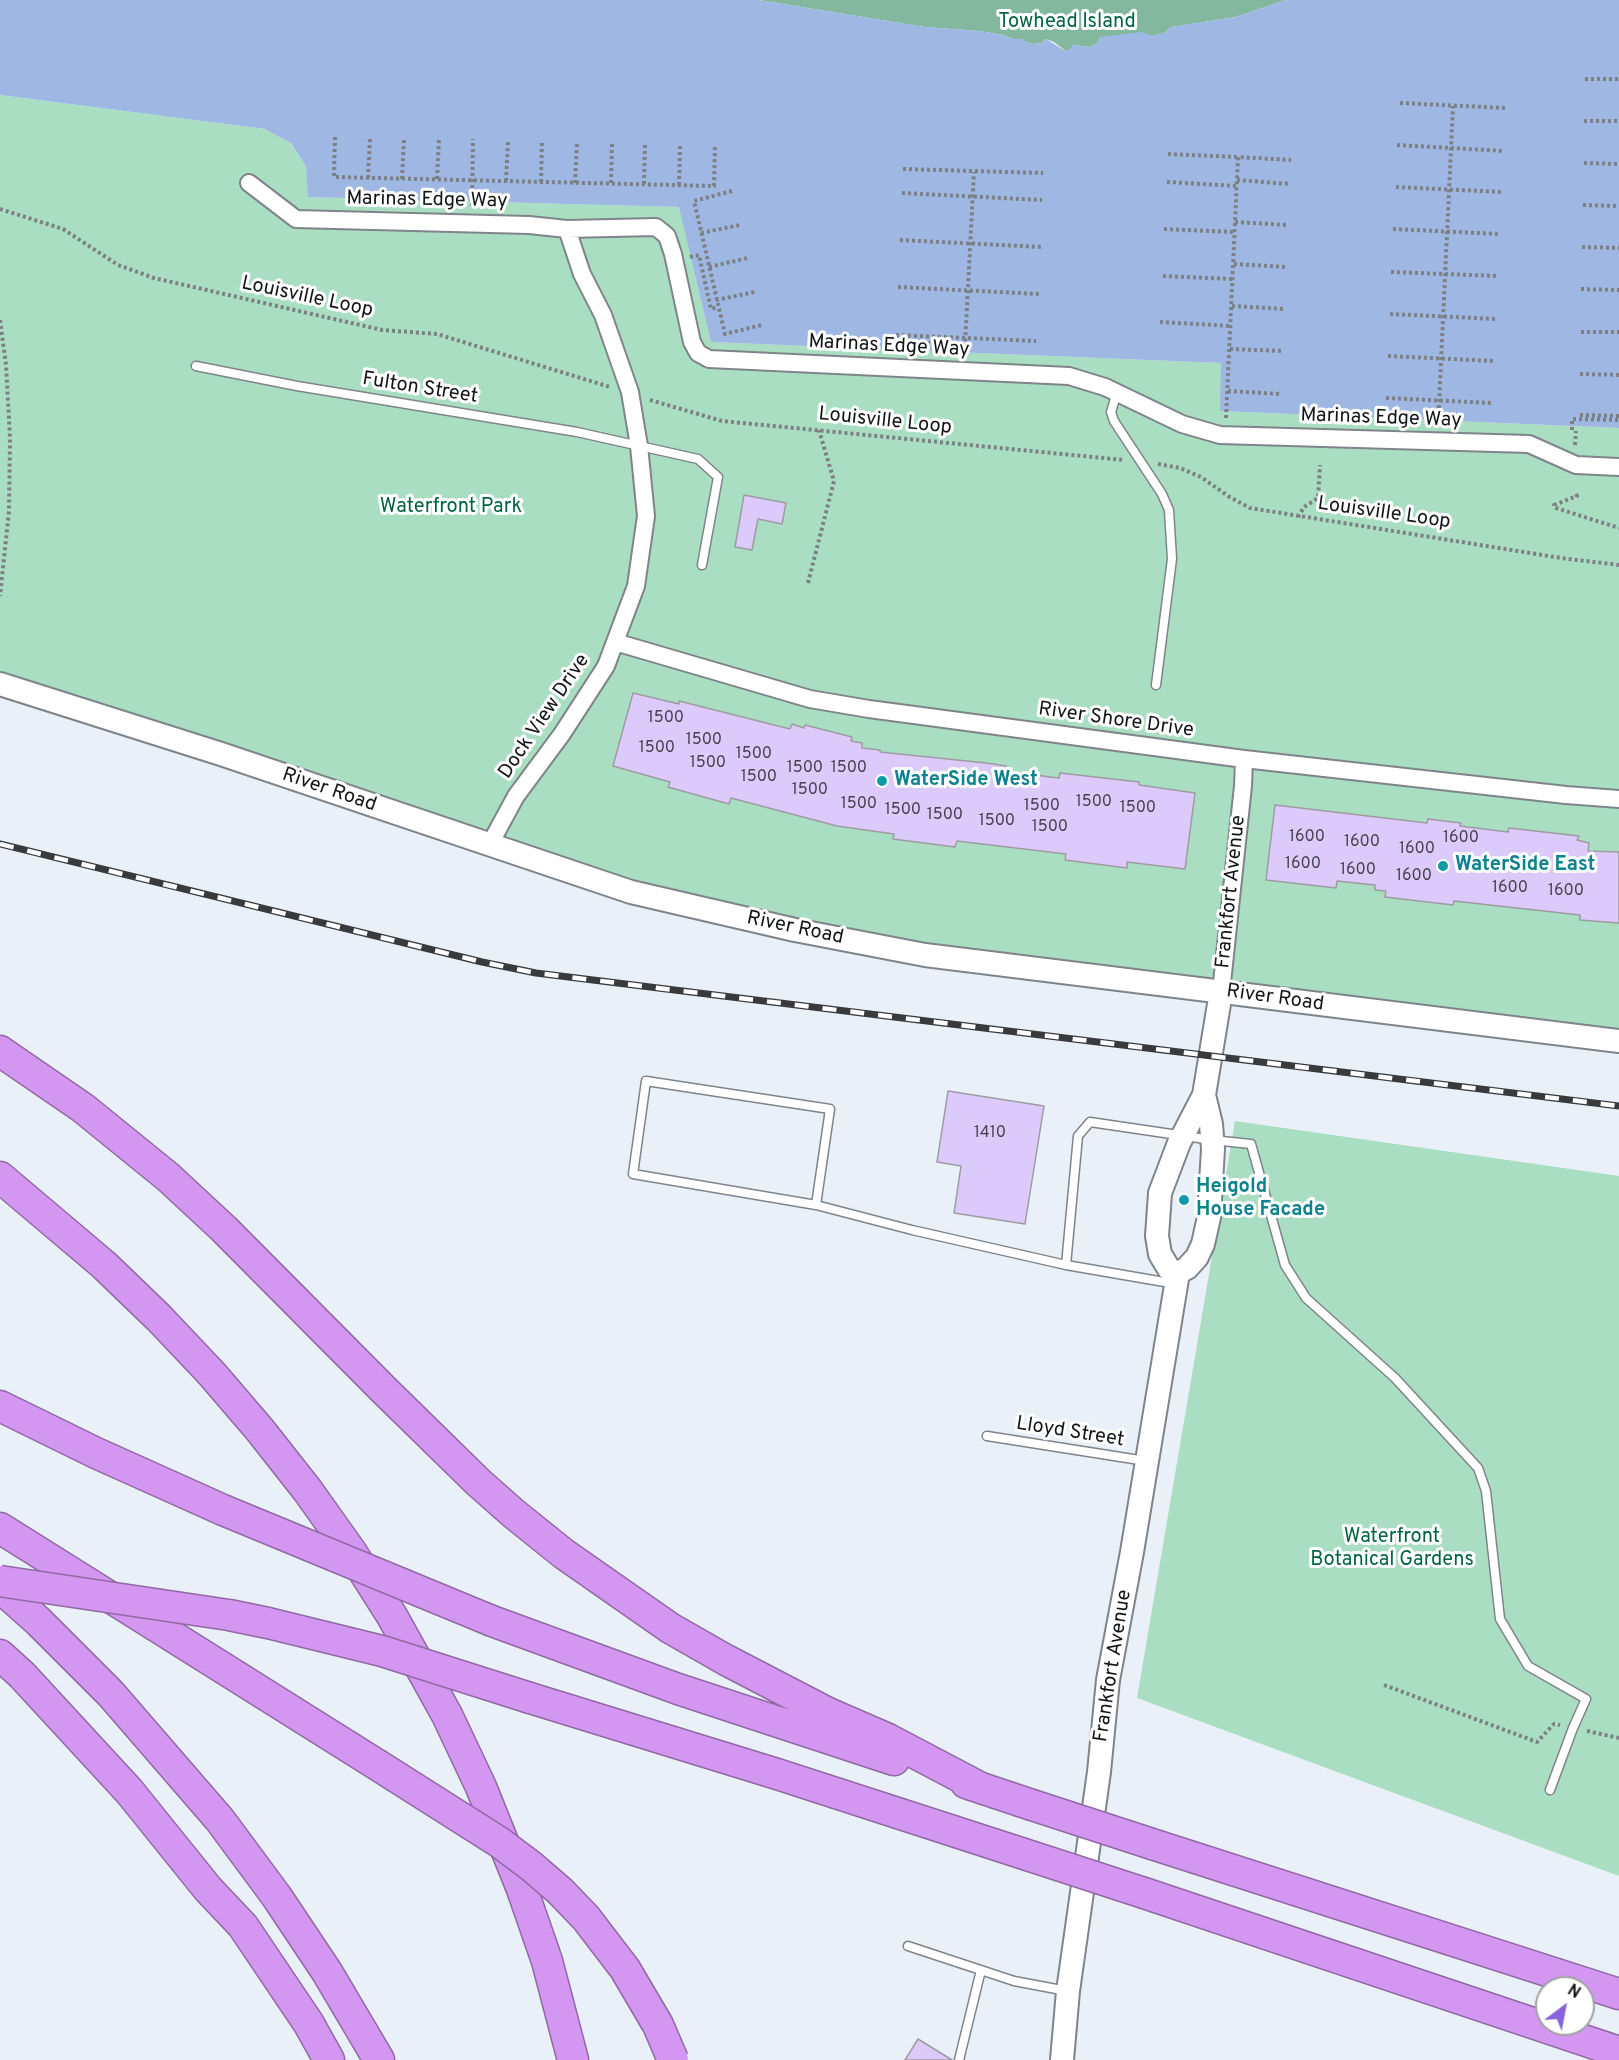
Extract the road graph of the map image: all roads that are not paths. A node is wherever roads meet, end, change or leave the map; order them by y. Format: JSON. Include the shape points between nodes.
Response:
{"nodes":[{"id":1,"x":249,"y":183,"type":"dead end"},
{"id":2,"x":567,"y":229,"type":"junction"},
{"id":3,"x":196,"y":366,"type":"dead end"},
{"id":4,"x":1117,"y":392,"type":"junction"},
{"id":5,"x":639,"y":446,"type":"junction"},
{"id":6,"x":1619,"y":467,"type":"edge"},
{"id":7,"x":702,"y":566,"type":"dead end"},
{"id":8,"x":615,"y":642,"type":"junction"},
{"id":9,"x":0,"y":684,"type":"edge"},
{"id":10,"x":1156,"y":685,"type":"dead end"},
{"id":11,"x":1244,"y":759,"type":"junction"},
{"id":12,"x":1619,"y":799,"type":"edge"},
{"id":13,"x":490,"y":844,"type":"junction"},
{"id":14,"x":1221,"y":992,"type":"junction"},
{"id":15,"x":1619,"y":1041,"type":"edge"},
{"id":16,"x":0,"y":1051,"type":"edge"},
{"id":17,"x":1204,"y":1095,"type":"junction"},
{"id":18,"x":1182,"y":1136,"type":"junction"},
{"id":19,"x":1212,"y":1140,"type":"junction"},
{"id":20,"x":0,"y":1177,"type":"edge"},
{"id":21,"x":816,"y":1204,"type":"junction"},
{"id":22,"x":1066,"y":1265,"type":"junction"},
{"id":23,"x":1178,"y":1279,"type":"junction"},
{"id":24,"x":0,"y":1406,"type":"edge"},
{"id":25,"x":987,"y":1436,"type":"dead end"},
{"id":26,"x":1148,"y":1461,"type":"junction"},
{"id":27,"x":0,"y":1528,"type":"edge"},
{"id":28,"x":0,"y":1581,"type":"edge"},
{"id":29,"x":0,"y":1587,"type":"edge"},
{"id":30,"x":0,"y":1655,"type":"edge"},
{"id":31,"x":983,"y":1789,"type":"junction"},
{"id":32,"x":1550,"y":1790,"type":"dead end"},
{"id":33,"x":208,"y":1889,"type":"junction"},
{"id":34,"x":908,"y":1946,"type":"dead end"},
{"id":35,"x":981,"y":1970,"type":"junction"},
{"id":36,"x":1068,"y":1991,"type":"junction"},
{"id":37,"x":1619,"y":1994,"type":"edge"},
{"id":38,"x":1619,"y":2052,"type":"edge"},
{"id":39,"x":308,"y":2060,"type":"edge"},
{"id":40,"x":329,"y":2060,"type":"edge"},
{"id":41,"x":380,"y":2060,"type":"edge"},
{"id":42,"x":573,"y":2060,"type":"edge"},
{"id":43,"x":673,"y":2060,"type":"edge"},
{"id":44,"x":959,"y":2060,"type":"edge"},
{"id":45,"x":1062,"y":2060,"type":"edge"}],
"edges":[{"from":1,"to":2,"type":"street","name":"Marinas Edge Way","via":[[296,219]]},
{"from":2,"to":4,"type":"street","name":"Marinas Edge Way","via":[[656,227],[667,237],[692,342],[698,353],[709,359],[1069,376]]},
{"from":2,"to":5,"type":"street","name":"Dock View Drive","via":[[630,392]]},
{"from":3,"to":5,"type":"lane","name":"Fulton Street"},
{"from":4,"to":6,"type":"street","name":"Marinas Edge Way","via":[[1182,424],[1220,435],[1529,444],[1576,465]]},
{"from":4,"to":10,"type":"lane","via":[[1114,421],[1169,510],[1172,559]]},
{"from":5,"to":7,"type":"lane","name":"Fulton Street","via":[[698,459],[718,477]]},
{"from":5,"to":8,"type":"street","name":"Dock View Drive","via":[[646,516],[636,586]]},
{"from":8,"to":11,"type":"street","name":"River Shore Drive","via":[[810,699]]},
{"from":8,"to":13,"type":"street","name":"Dock View Drive","via":[[606,666],[516,796]]},
{"from":9,"to":13,"type":"street","name":"River Road"},
{"from":11,"to":12,"type":"street","name":"River Shore Drive"},
{"from":11,"to":14,"type":"street","name":"Frankfort Avenue"},
{"from":13,"to":14,"type":"street","name":"River Road","via":[[632,892],[795,930],[924,955]]},
{"from":14,"to":15,"type":"street","name":"River Road"},
{"from":14,"to":17,"type":"street","name":"Frankfort Avenue"},
{"from":16,"to":31,"type":"highway","via":[[83,1108],[168,1177],[478,1482],[564,1554],[670,1628],[726,1660]]},
{"from":17,"to":18,"type":"street","name":"Frankfort Avenue"},
{"from":17,"to":19,"type":"street","name":"Frankfort Avenue"},
{"from":18,"to":19,"type":"lane"},
{"from":18,"to":22,"type":"lane","via":[[1090,1122],[1078,1136]]},
{"from":18,"to":23,"type":"street","name":"Frankfort Avenue","via":[[1160,1193],[1157,1236],[1160,1254]]},
{"from":19,"to":23,"type":"street","name":"Frankfort Avenue","via":[[1209,1217],[1203,1244]]},
{"from":19,"to":32,"type":"lane","via":[[1251,1144],[1285,1265],[1306,1298],[1395,1378],[1478,1468],[1486,1491],[1500,1619],[1528,1666],[1586,1699]]},
{"from":20,"to":42,"type":"highway","via":[[104,1264],[212,1374],[308,1491],[358,1562],[447,1715],[482,1787],[547,1961]]},
{"from":21,"to":21,"type":"lane","via":[[633,1174],[646,1081],[830,1109]]},
{"from":21,"to":22,"type":"lane"},
{"from":22,"to":23,"type":"lane"},
{"from":23,"to":26,"type":"street","name":"Frankfort Avenue"},
{"from":24,"to":31,"type":"highway","bridge":true,"via":[[223,1510],[492,1621],[678,1689]]},
{"from":25,"to":26,"type":"lane","name":"Lloyd Street"},
{"from":26,"to":36,"type":"street","name":"Frankfort Avenue","via":[[1108,1680]]},
{"from":27,"to":43,"type":"highway","bridge":true,"via":[[499,1842],[531,1866],[586,1918],[625,1969],[658,2025]]},
{"from":28,"to":38,"type":"highway","bridge":true,"via":[[229,1615],[382,1651],[777,1774]]},
{"from":29,"to":41,"type":"highway","via":[[111,1694],[220,1820],[327,1972]]},
{"from":30,"to":33,"type":"highway","via":[[129,1791]]},
{"from":31,"to":37,"type":"highway","bridge":true},
{"from":33,"to":39,"type":"highway","via":[[220,1924]]},
{"from":33,"to":40,"type":"highway","via":[[243,1926]]},
{"from":34,"to":35,"type":"lane"},
{"from":35,"to":36,"type":"lane"},
{"from":35,"to":44,"type":"lane"},
{"from":36,"to":45,"type":"street","name":"Frankfort Avenue"}]}
